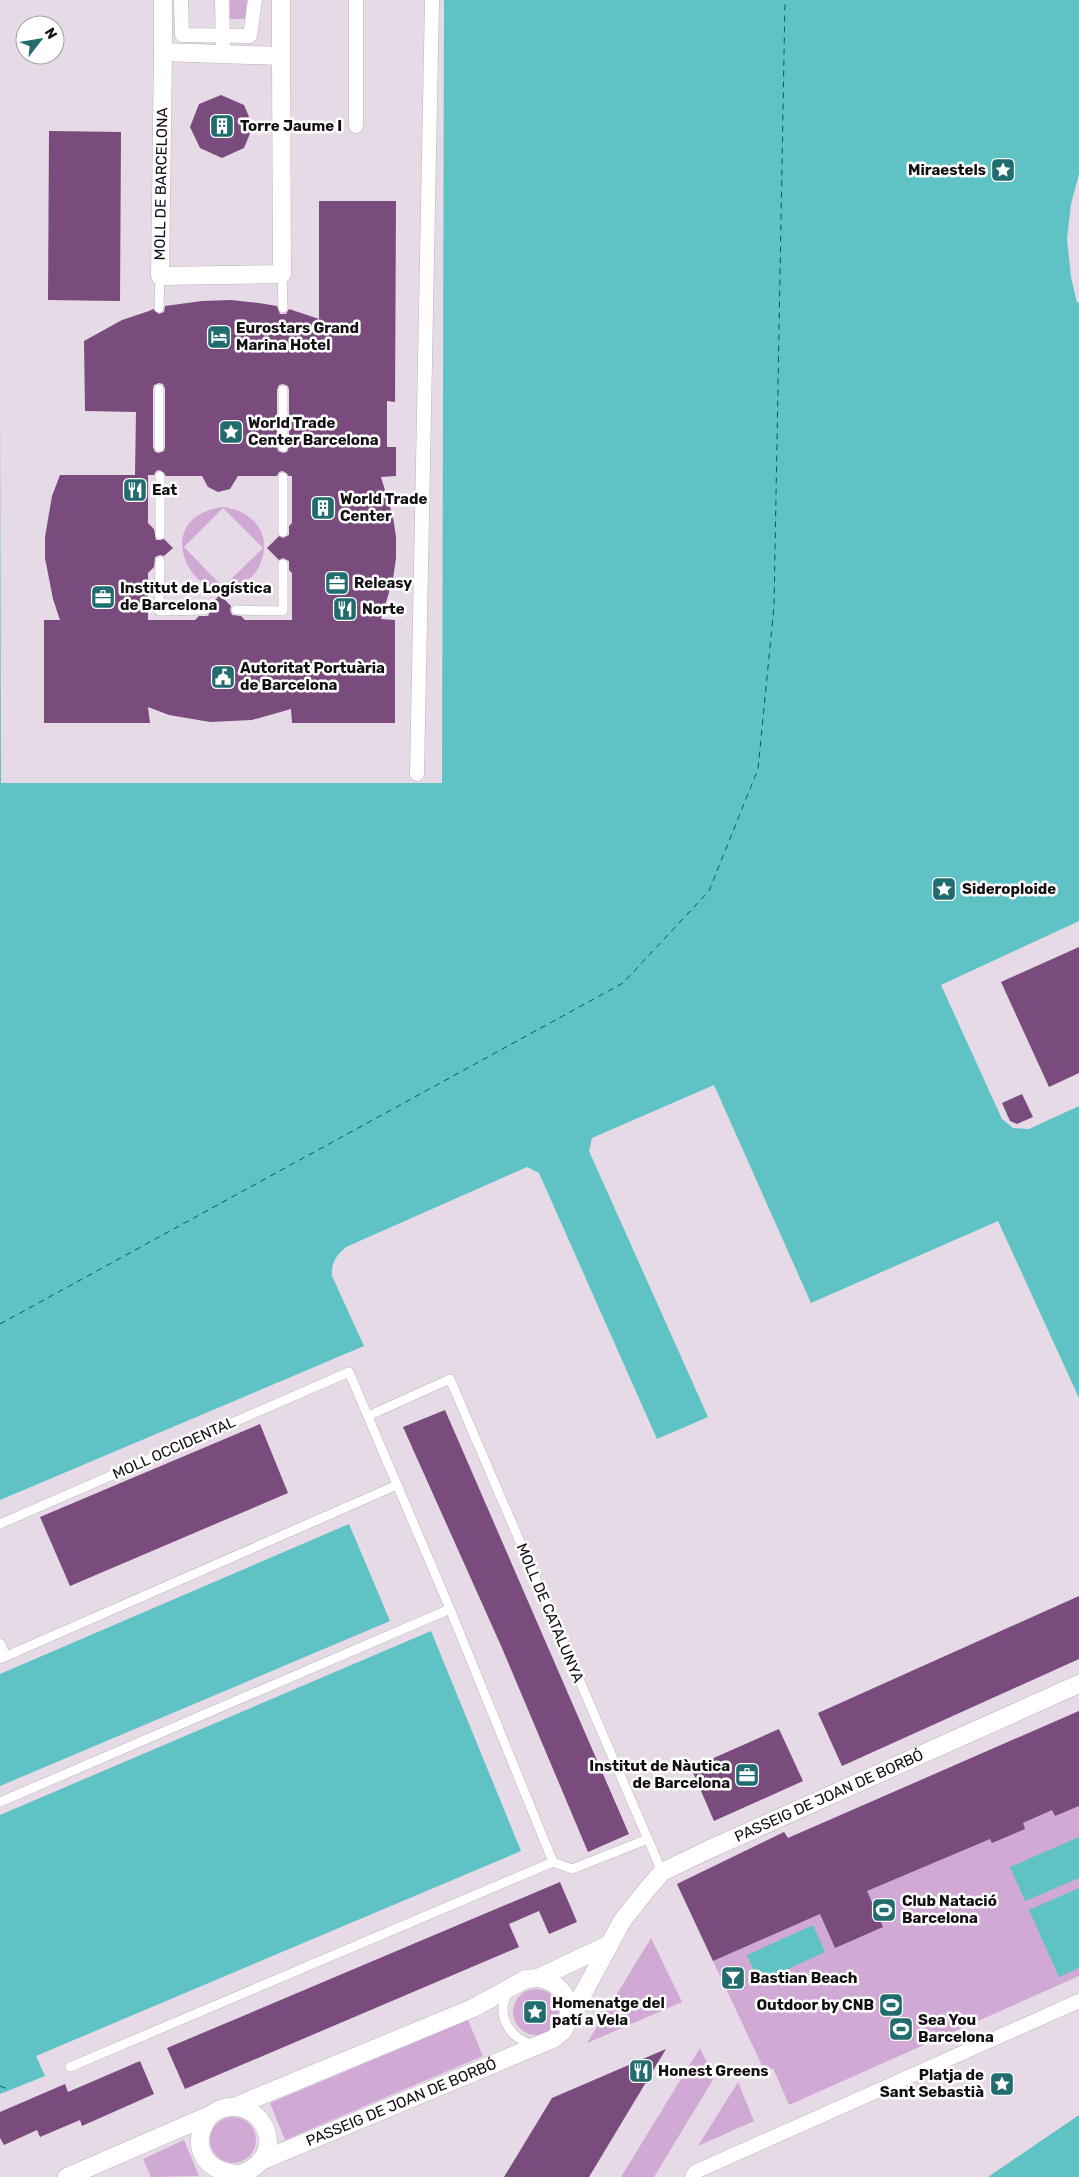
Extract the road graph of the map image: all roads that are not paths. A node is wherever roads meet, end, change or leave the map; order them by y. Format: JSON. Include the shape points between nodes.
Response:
{"nodes":[{"id":1,"x":163,"y":0,"type":"edge"},
{"id":2,"x":181,"y":0,"type":"edge"},
{"id":3,"x":222,"y":0,"type":"edge"},
{"id":4,"x":255,"y":0,"type":"edge"},
{"id":5,"x":281,"y":0,"type":"edge"},
{"id":6,"x":356,"y":0,"type":"edge"},
{"id":7,"x":432,"y":0,"type":"edge"},
{"id":8,"x":223,"y":42,"type":"junction"},
{"id":9,"x":163,"y":52,"type":"junction"},
{"id":10,"x":281,"y":56,"type":"junction"},
{"id":11,"x":356,"y":126,"type":"dead end"},
{"id":12,"x":282,"y":274,"type":"junction"},
{"id":13,"x":160,"y":276,"type":"junction"},
{"id":14,"x":159,"y":308,"type":"dead end"},
{"id":15,"x":283,"y":308,"type":"dead end"},
{"id":16,"x":159,"y":389,"type":"dead end"},
{"id":17,"x":283,"y":390,"type":"dead end"},
{"id":18,"x":159,"y":446,"type":"dead end"},
{"id":19,"x":283,"y":447,"type":"dead end"},
{"id":20,"x":160,"y":476,"type":"dead end"},
{"id":21,"x":283,"y":476,"type":"dead end"},
{"id":22,"x":283,"y":532,"type":"dead end"},
{"id":23,"x":160,"y":535,"type":"dead end"},
{"id":24,"x":160,"y":561,"type":"dead end"},
{"id":25,"x":283,"y":564,"type":"dead end"},
{"id":26,"x":205,"y":610,"type":"dead end"},
{"id":27,"x":236,"y":610,"type":"dead end"},
{"id":28,"x":417,"y":774,"type":"dead end"},
{"id":29,"x":368,"y":1416,"type":"junction"},
{"id":30,"x":398,"y":1485,"type":"junction"},
{"id":31,"x":0,"y":1524,"type":"edge"},
{"id":32,"x":450,"y":1609,"type":"junction"},
{"id":33,"x":0,"y":1644,"type":"edge"},
{"id":34,"x":3,"y":1657,"type":"edge"},
{"id":35,"x":1079,"y":1684,"type":"edge"},
{"id":36,"x":0,"y":1802,"type":"edge"},
{"id":37,"x":649,"y":1844,"type":"junction"},
{"id":38,"x":553,"y":1862,"type":"junction"},
{"id":39,"x":662,"y":1872,"type":"junction"},
{"id":40,"x":608,"y":1945,"type":"junction"},
{"id":41,"x":538,"y":1978,"type":"junction"},
{"id":42,"x":516,"y":1985,"type":"junction"},
{"id":43,"x":1079,"y":2001,"type":"edge"},
{"id":44,"x":568,"y":2021,"type":"junction"},
{"id":45,"x":542,"y":2044,"type":"junction"},
{"id":46,"x":70,"y":2066,"type":"dead end"},
{"id":47,"x":236,"y":2106,"type":"junction"},
{"id":48,"x":210,"y":2115,"type":"junction"},
{"id":49,"x":261,"y":2161,"type":"junction"},
{"id":50,"x":232,"y":2176,"type":"edge"},
{"id":51,"x":67,"y":2177,"type":"edge"},
{"id":52,"x":692,"y":2177,"type":"edge"}],
"edges":[{"from":1,"to":9,"type":"street","name":"MOLL DE BARCELONA"},
{"from":2,"to":8,"type":"street","via":[[182,35]]},
{"from":3,"to":8,"type":"street"},
{"from":4,"to":8,"type":"street","via":[[250,36]]},
{"from":5,"to":10,"type":"street"},
{"from":6,"to":11,"type":"street"},
{"from":7,"to":28,"type":"street"},
{"from":9,"to":10,"type":"street"},
{"from":9,"to":13,"type":"street","name":"MOLL DE BARCELONA"},
{"from":10,"to":12,"type":"street"},
{"from":12,"to":13,"type":"street","name":"MOLL DE BARCELONA"},
{"from":12,"to":15,"type":"lane"},
{"from":13,"to":14,"type":"lane"},
{"from":16,"to":18,"type":"lane"},
{"from":17,"to":19,"type":"lane"},
{"from":20,"to":23,"type":"lane"},
{"from":21,"to":22,"type":"lane"},
{"from":24,"to":26,"type":"lane","via":[[160,610]]},
{"from":25,"to":27,"type":"lane","via":[[283,611]]},
{"from":29,"to":30,"type":"lane"},
{"from":29,"to":31,"type":"lane","name":"MOLL OCCIDENTAL","via":[[349,1372]]},
{"from":29,"to":37,"type":"lane","name":"MOLL DE CATALUNYA","via":[[450,1379]]},
{"from":30,"to":32,"type":"lane"},
{"from":30,"to":34,"type":"lane"},
{"from":32,"to":36,"type":"lane"},
{"from":32,"to":38,"type":"lane"},
{"from":33,"to":34,"type":"lane"},
{"from":35,"to":39,"type":"street","name":"PASSEIG DE JOAN DE BORBÓ"},
{"from":37,"to":38,"type":"lane","via":[[572,1869]]},
{"from":37,"to":39,"type":"lane","name":"MOLL DE CATALUNYA"},
{"from":38,"to":46,"type":"lane"},
{"from":39,"to":40,"type":"street","name":"PASSEIG DE JOAN DE BORBÓ"},
{"from":40,"to":41,"type":"street"},
{"from":40,"to":44,"type":"street","name":"PASSEIG DE JOAN DE BORBÓ"},
{"from":41,"to":42,"type":"street","via":[[526,1979]]},
{"from":41,"to":44,"type":"street","via":[[549,1980],[566,1995],[570,2012]]},
{"from":42,"to":45,"type":"lane","via":[[504,2003],[506,2025],[521,2040]]},
{"from":42,"to":47,"type":"street","via":[[473,2008]]},
{"from":43,"to":52,"type":"street","via":[[695,2172]]},
{"from":44,"to":45,"type":"street","name":"PASSEIG DE JOAN DE BORBÓ","via":[[554,2040]]},
{"from":45,"to":49,"type":"street","name":"PASSEIG DE JOAN DE BORBÓ"},
{"from":47,"to":48,"type":"street","via":[[218,2109]]},
{"from":47,"to":49,"type":"street","via":[[246,2108],[262,2122],[268,2142]]},
{"from":48,"to":50,"type":"street","name":"PASSEIG DE JOAN DE BORBÓ","via":[[199,2136],[200,2148],[214,2168]]},
{"from":48,"to":51,"type":"street"},
{"from":49,"to":50,"type":"street","name":"PASSEIG DE JOAN DE BORBÓ","via":[[246,2172]]}]}
